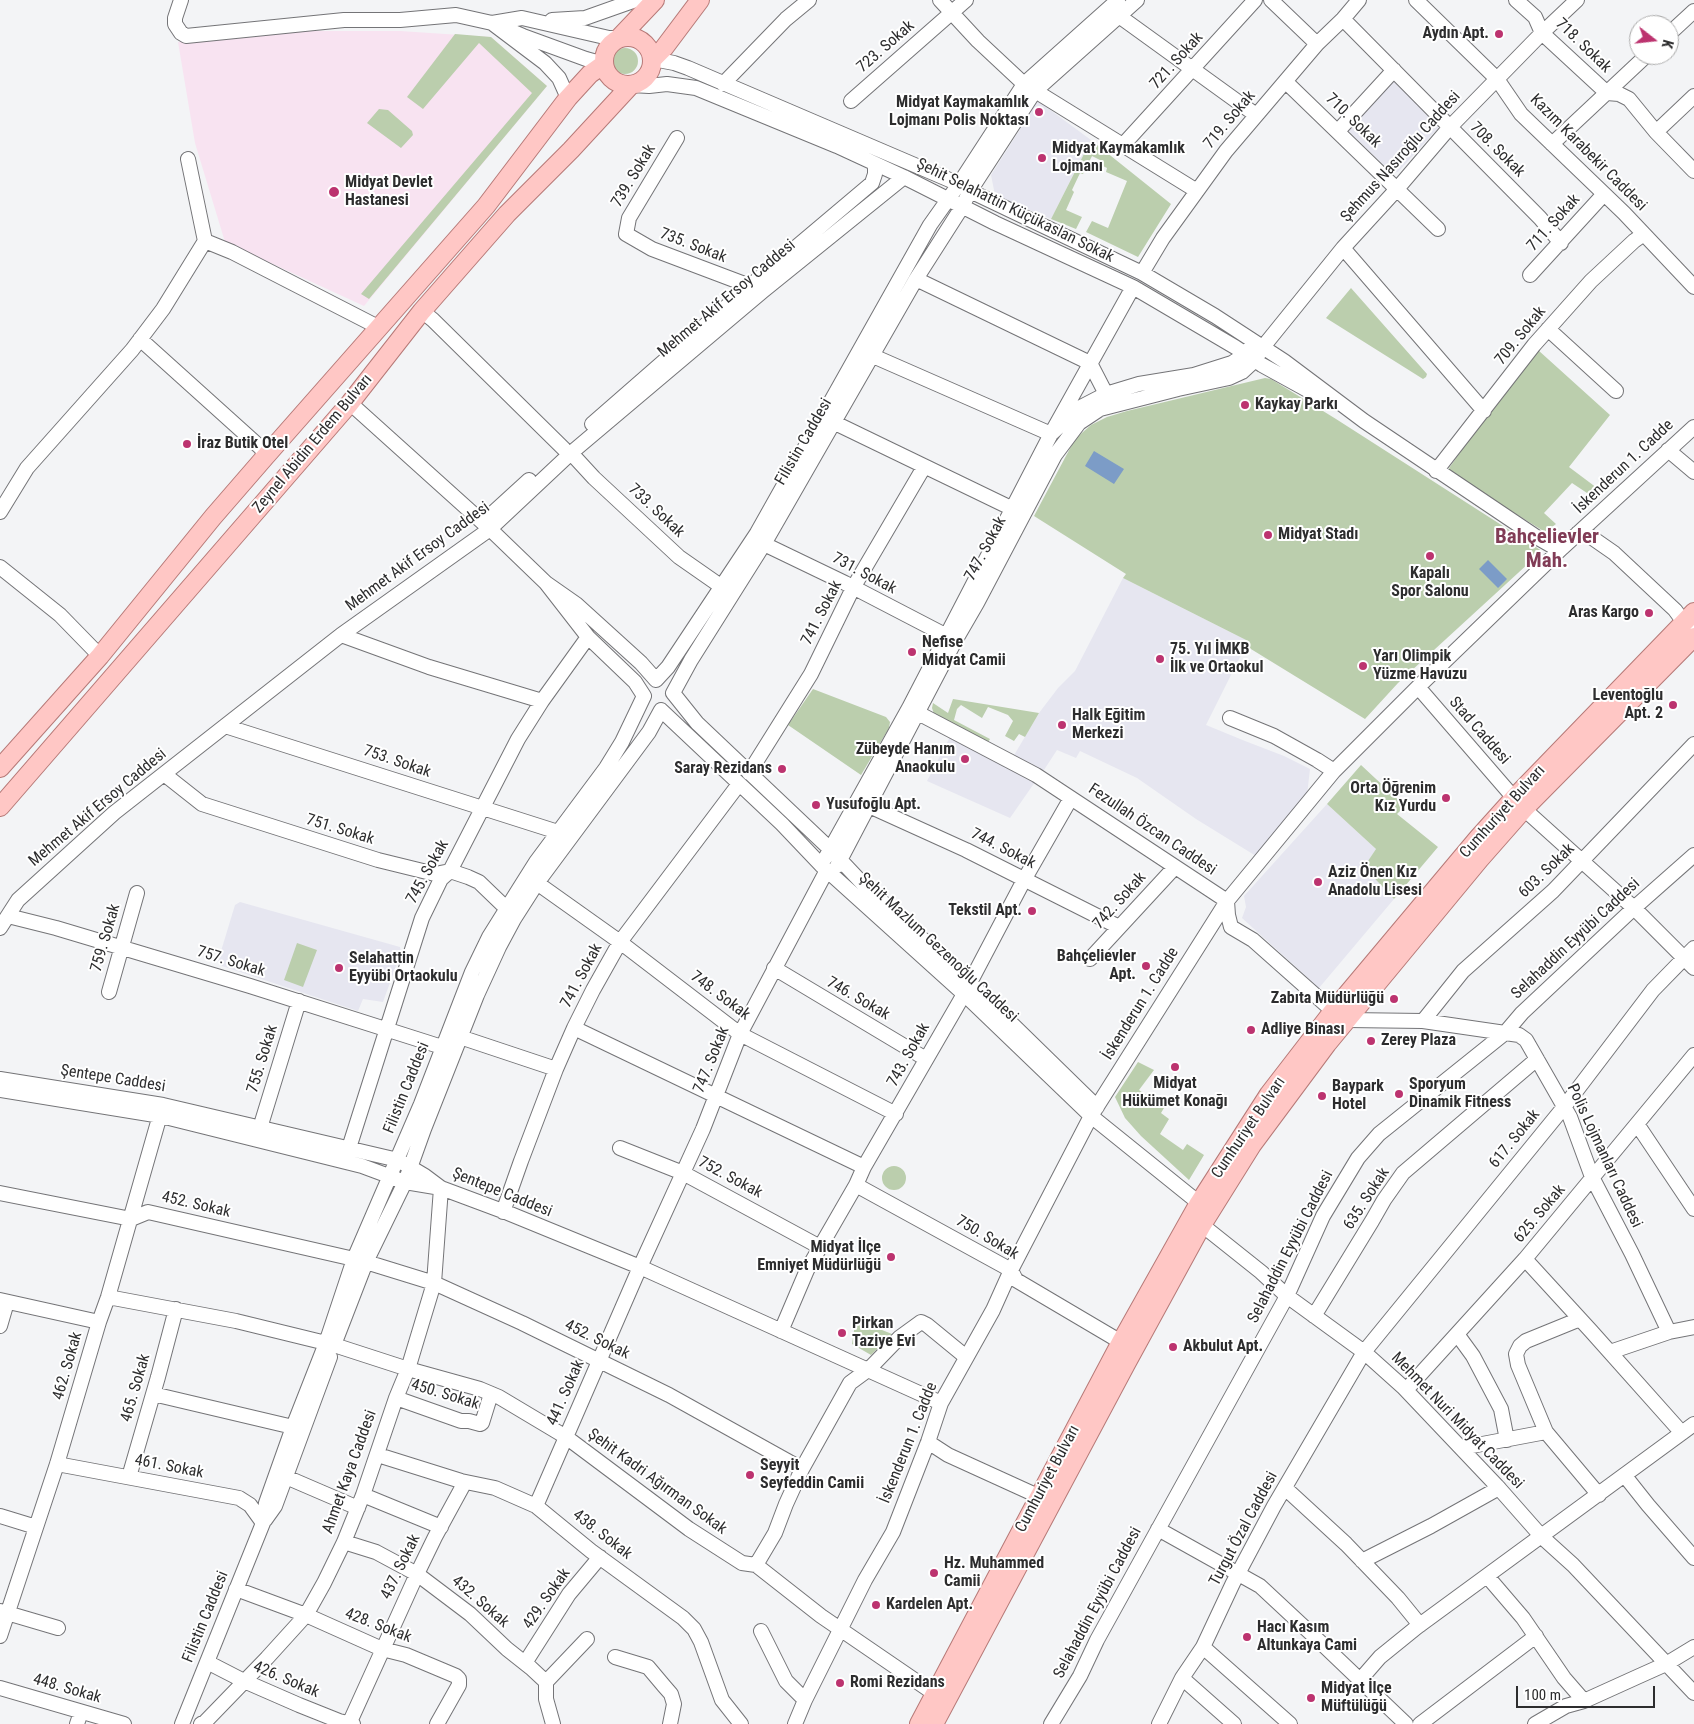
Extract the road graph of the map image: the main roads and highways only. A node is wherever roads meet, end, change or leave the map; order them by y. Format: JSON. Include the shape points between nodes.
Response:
{"nodes":[{"id":1,"x":655,"y":0,"type":"edge"},
{"id":2,"x":700,"y":0,"type":"edge"},
{"id":3,"x":619,"y":38,"type":"junction"},
{"id":4,"x":653,"y":59,"type":"junction"},
{"id":5,"x":604,"y":64,"type":"junction"},
{"id":6,"x":631,"y":85,"type":"junction"},
{"id":7,"x":1691,"y":626,"type":"edge"},
{"id":8,"x":0,"y":768,"type":"edge"},
{"id":9,"x":0,"y":807,"type":"edge"},
{"id":10,"x":1340,"y":1016,"type":"junction"},
{"id":11,"x":919,"y":1724,"type":"edge"},
{"id":12,"x":934,"y":1724,"type":"edge"}],
"edges":[{"from":1,"to":3,"type":"main road"},
{"from":2,"to":4,"type":"main road"},
{"from":3,"to":4,"type":"main road","via":[[641,40]]},
{"from":3,"to":5,"type":"main road","via":[[606,51]]},
{"from":4,"to":6,"type":"main road","via":[[649,74]]},
{"from":5,"to":6,"type":"main road","via":[[616,82]]},
{"from":5,"to":8,"type":"main road","name":"Zeynel Abidin Erdem Bulvarı","via":[[568,98],[486,206],[264,457],[100,656]]},
{"from":6,"to":9,"type":"main road","name":"Zeynel Abidin Erdem Bulvarı","via":[[507,214],[422,311],[350,403]]},
{"from":7,"to":10,"type":"main road","name":"Cumhuriyet Bulvarı","via":[[1519,803],[1480,859]]},
{"from":10,"to":11,"type":"main road","name":"Cumhuriyet Bulvarı","via":[[1270,1094],[1199,1203],[1038,1496]]},
{"from":10,"to":12,"type":"main road","name":"Cumhuriyet Bulvarı","via":[[1327,1044],[1252,1145],[1202,1225]]}]}
